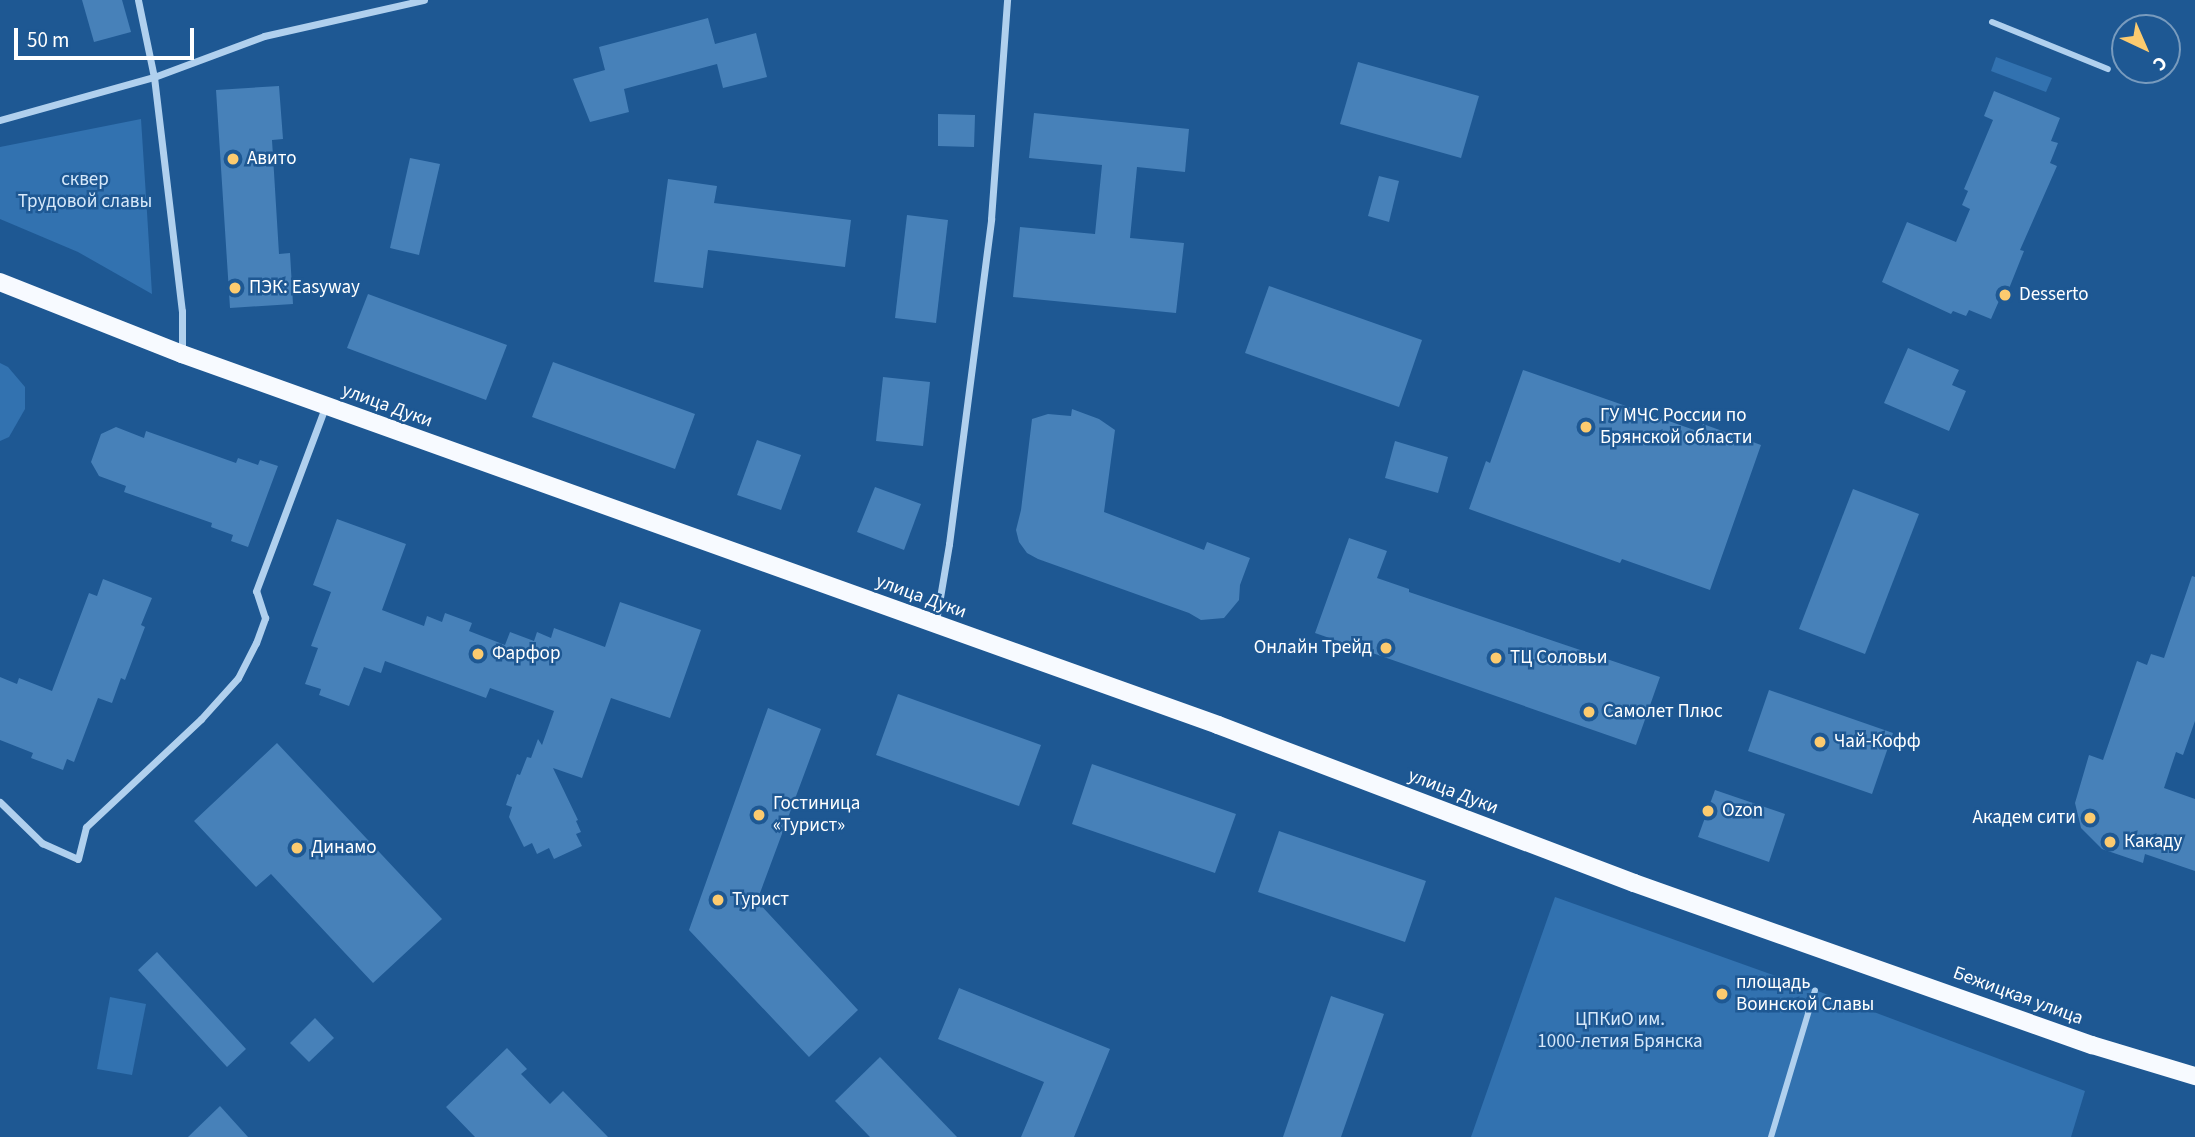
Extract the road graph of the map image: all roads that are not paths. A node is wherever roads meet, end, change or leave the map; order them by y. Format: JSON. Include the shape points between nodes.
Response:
{"nodes":[{"id":1,"x":138,"y":0,"type":"edge"},
{"id":2,"x":424,"y":0,"type":"edge"},
{"id":3,"x":1007,"y":0,"type":"edge"},
{"id":4,"x":1992,"y":22,"type":"dead end"},
{"id":5,"x":2108,"y":69,"type":"dead end"},
{"id":6,"x":154,"y":77,"type":"junction"},
{"id":7,"x":0,"y":120,"type":"edge"},
{"id":8,"x":0,"y":282,"type":"edge"},
{"id":9,"x":182,"y":354,"type":"junction"},
{"id":10,"x":325,"y":406,"type":"junction"},
{"id":11,"x":935,"y":624,"type":"junction"},
{"id":12,"x":0,"y":802,"type":"edge"},
{"id":13,"x":1828,"y":950,"type":"joint"},
{"id":14,"x":1815,"y":990,"type":"dead end"},
{"id":15,"x":2195,"y":1076,"type":"edge"},
{"id":16,"x":1770,"y":1137,"type":"edge"}],
"edges":[{"from":1,"to":6,"type":"street"},
{"from":2,"to":6,"type":"street","via":[[264,36]]},
{"from":3,"to":11,"type":"street","via":[[991,219]]},
{"from":4,"to":5,"type":"street"},
{"from":6,"to":7,"type":"street"},
{"from":6,"to":9,"type":"street","via":[[182,311]]},
{"from":8,"to":9,"type":"main road","name":"улица Дуки"},
{"from":9,"to":10,"type":"main road","name":"улица Дуки"},
{"from":10,"to":11,"type":"main road","name":"улица Дуки"},
{"from":10,"to":12,"type":"street","via":[[256,592],[265,618],[237,678],[201,719],[86,827],[78,859],[42,843]]},
{"from":11,"to":13,"type":"main road","name":"улица Дуки","via":[[1240,733],[1634,883]]},
{"from":13,"to":15,"type":"main road","name":"Бежицкая улица","via":[[2092,1045]]},
{"from":14,"to":16,"type":"street"}]}
